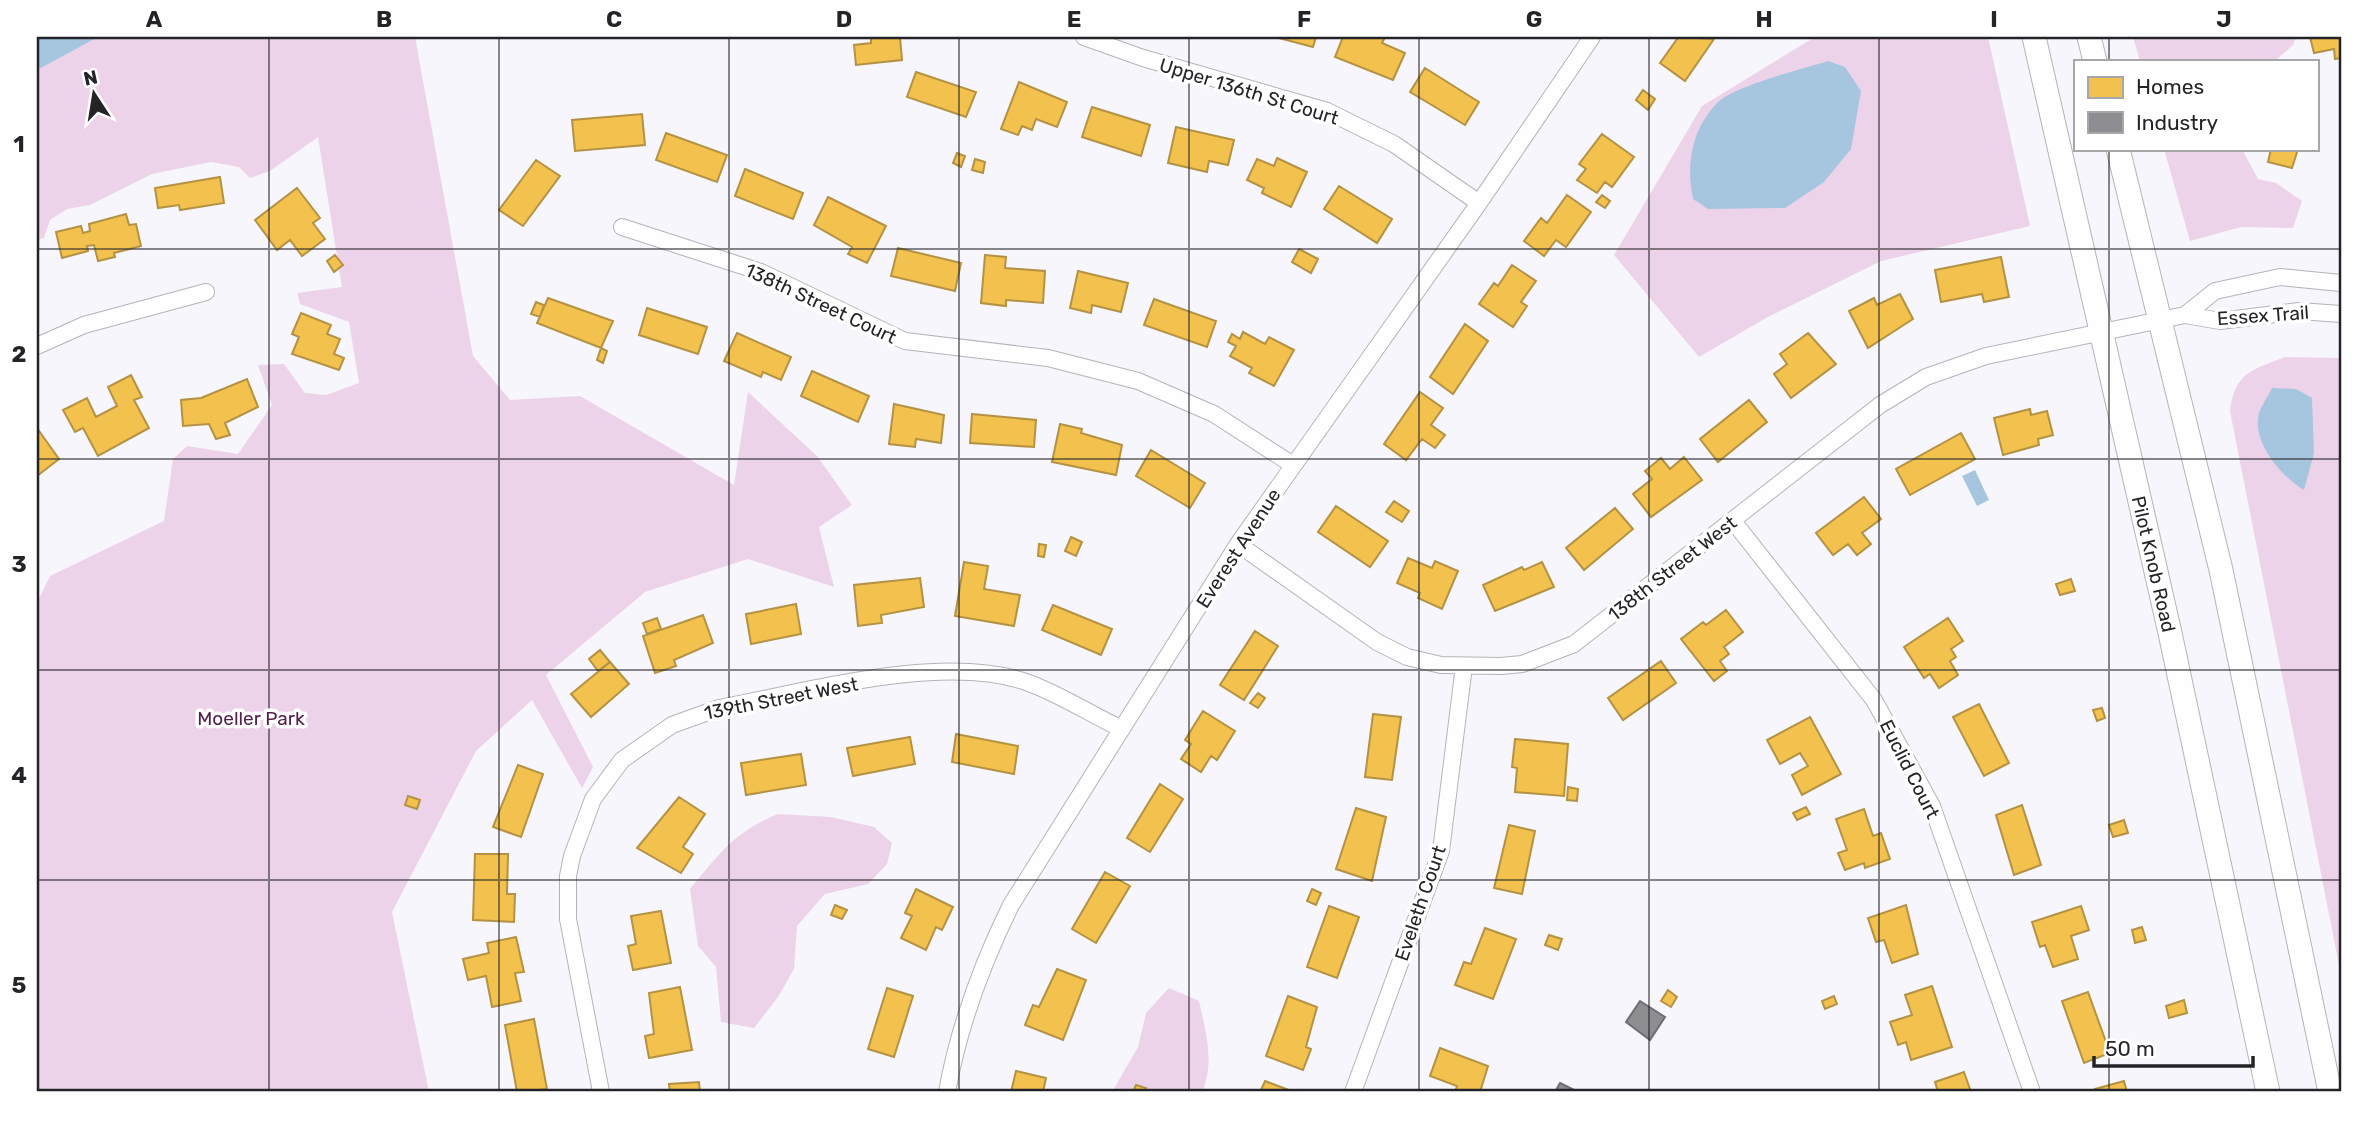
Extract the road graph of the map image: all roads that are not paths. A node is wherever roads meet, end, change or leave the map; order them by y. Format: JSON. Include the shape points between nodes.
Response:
{"nodes":[{"id":1,"x":1084,"y":37,"type":"edge"},
{"id":2,"x":1592,"y":37,"type":"edge"},
{"id":3,"x":2034,"y":37,"type":"edge"},
{"id":4,"x":2089,"y":37,"type":"edge"},
{"id":5,"x":2095,"y":60,"type":"edge"},
{"id":6,"x":2118,"y":150,"type":"edge"},
{"id":7,"x":1479,"y":203,"type":"junction"},
{"id":8,"x":622,"y":227,"type":"dead end"},
{"id":9,"x":2341,"y":283,"type":"edge"},
{"id":10,"x":206,"y":292,"type":"dead end"},
{"id":11,"x":2340,"y":310,"type":"edge"},
{"id":12,"x":2185,"y":315,"type":"junction"},
{"id":13,"x":2162,"y":320,"type":"junction"},
{"id":14,"x":2101,"y":332,"type":"junction"},
{"id":15,"x":37,"y":346,"type":"edge"},
{"id":16,"x":1293,"y":465,"type":"junction"},
{"id":17,"x":1733,"y":521,"type":"junction"},
{"id":18,"x":1238,"y":544,"type":"junction"},
{"id":19,"x":1464,"y":666,"type":"junction"},
{"id":20,"x":1122,"y":729,"type":"junction"},
{"id":21,"x":601,"y":1092,"type":"edge"},
{"id":22,"x":947,"y":1092,"type":"edge"},
{"id":23,"x":1353,"y":1092,"type":"edge"},
{"id":24,"x":2032,"y":1092,"type":"edge"},
{"id":25,"x":2267,"y":1092,"type":"edge"},
{"id":26,"x":2330,"y":1092,"type":"edge"}],
"edges":[{"from":1,"to":7,"type":"street","name":"Upper 136th St Court","via":[[1327,111],[1394,144]]},
{"from":2,"to":7,"type":"street","name":"Everest Avenue"},
{"from":3,"to":14,"type":"main road","name":"Pilot Knob Road"},
{"from":4,"to":5,"type":"main road"},
{"from":6,"to":13,"type":"main road"},
{"from":7,"to":16,"type":"street","name":"Everest Avenue"},
{"from":8,"to":16,"type":"street","name":"138th Street Court","via":[[761,272],[905,341],[1048,358],[1138,381],[1214,414]]},
{"from":9,"to":12,"type":"street","name":"Essex Trail","via":[[2280,277],[2215,291]]},
{"from":10,"to":15,"type":"street","via":[[84,325]]},
{"from":11,"to":12,"type":"street","name":"Essex Trail","via":[[2221,321]]},
{"from":12,"to":13,"type":"street","name":"Essex Trail"},
{"from":13,"to":14,"type":"street","name":"Essex Trail"},
{"from":13,"to":26,"type":"main road","via":[[2223,581]]},
{"from":14,"to":17,"type":"street","name":"138th Street West","via":[[1986,356],[1926,377],[1881,405]]},
{"from":14,"to":25,"type":"main road","name":"Pilot Knob Road"},
{"from":16,"to":18,"type":"street","name":"Everest Avenue"},
{"from":17,"to":19,"type":"street","name":"138th Street West","via":[[1574,644],[1522,664]]},
{"from":17,"to":24,"type":"street","name":"Euclid Court","via":[[1874,700],[1932,806]]},
{"from":18,"to":19,"type":"street","name":"138th Street West","via":[[1377,642],[1407,657]]},
{"from":18,"to":20,"type":"street","name":"Everest Avenue"},
{"from":19,"to":23,"type":"street","name":"Eveleth Court","via":[[1441,851]]},
{"from":20,"to":21,"type":"street","name":"139th Street West","via":[[1025,682],[946,672],[890,677],[719,708],[692,715],[659,733],[622,760],[593,799],[568,876],[568,919]]},
{"from":20,"to":22,"type":"street","name":"Everest Avenue","via":[[995,936],[958,1034]]}]}
